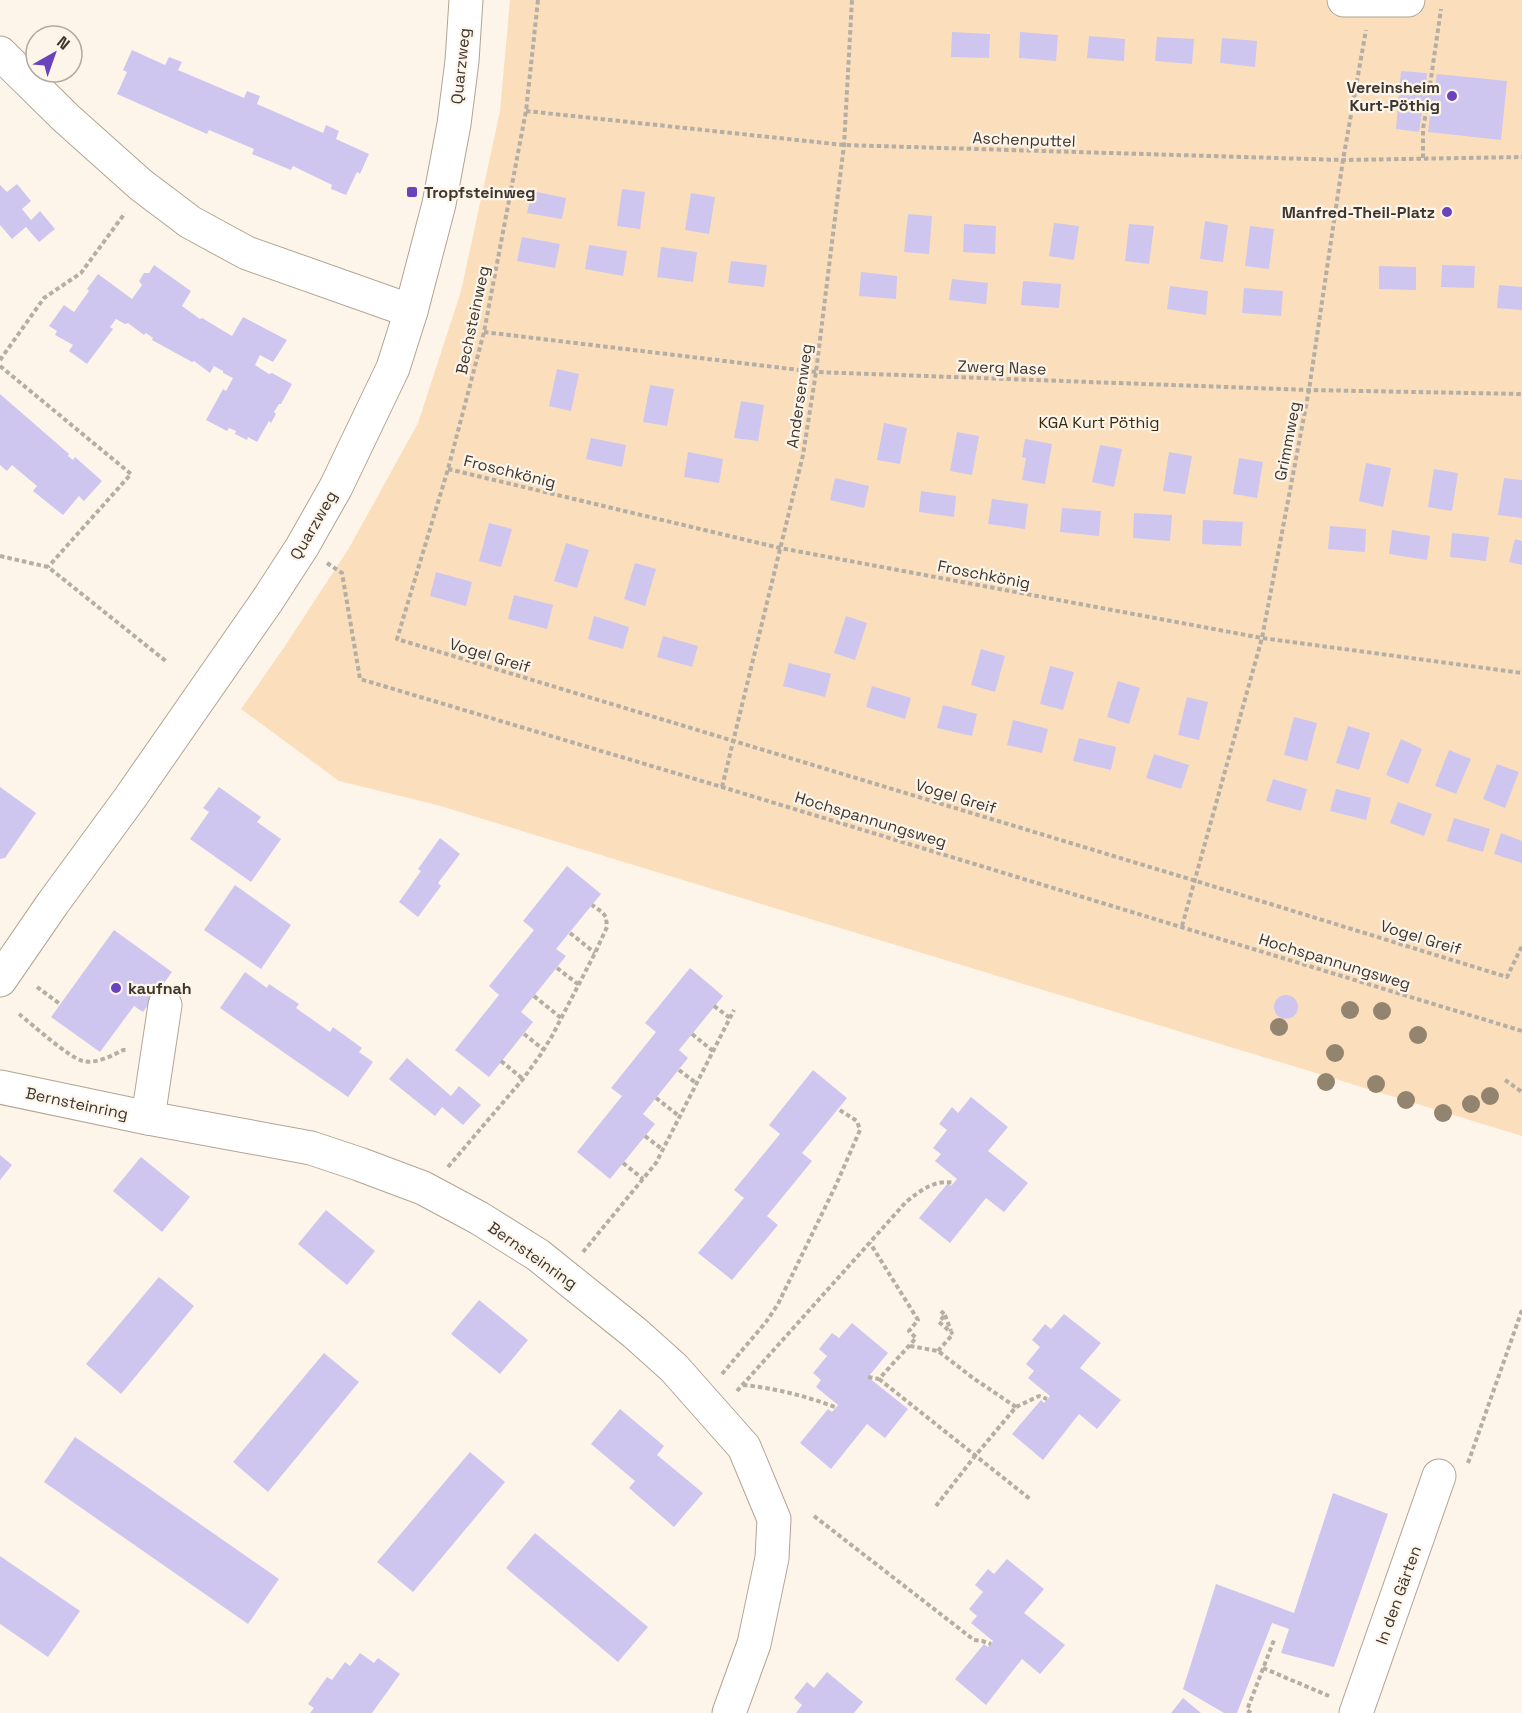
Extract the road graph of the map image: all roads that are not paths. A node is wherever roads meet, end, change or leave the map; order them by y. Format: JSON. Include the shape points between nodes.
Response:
{"nodes":[{"id":1,"x":466,"y":0,"type":"edge"},
{"id":2,"x":1408,"y":0,"type":"edge"},
{"id":3,"x":1358,"y":1,"type":"edge"},
{"id":4,"x":0,"y":53,"type":"edge"},
{"id":5,"x":411,"y":311,"type":"junction"},
{"id":6,"x":0,"y":980,"type":"edge"},
{"id":7,"x":165,"y":1005,"type":"dead end"},
{"id":8,"x":0,"y":1087,"type":"edge"},
{"id":9,"x":148,"y":1118,"type":"junction"},
{"id":10,"x":1453,"y":1472,"type":"road end"},
{"id":11,"x":1346,"y":1706,"type":"edge"},
{"id":12,"x":729,"y":1713,"type":"edge"}],
"edges":[{"from":1,"to":5,"type":"street","name":"Quarzweg","via":[[454,124],[439,204]]},
{"from":2,"to":3,"type":"street"},
{"from":4,"to":5,"type":"street","via":[[141,185],[190,222],[247,252]]},
{"from":5,"to":6,"type":"street","name":"Quarzweg","via":[[393,368],[336,487],[302,547]]},
{"from":7,"to":9,"type":"street"},
{"from":8,"to":9,"type":"street","name":"Bernsteinring"},
{"from":9,"to":12,"type":"street","name":"Bernsteinring","via":[[311,1148],[423,1188],[538,1255],[674,1368],[744,1447],[774,1519],[772,1558],[756,1634]]},
{"from":10,"to":11,"type":"street","name":"In den Gärten"}]}
